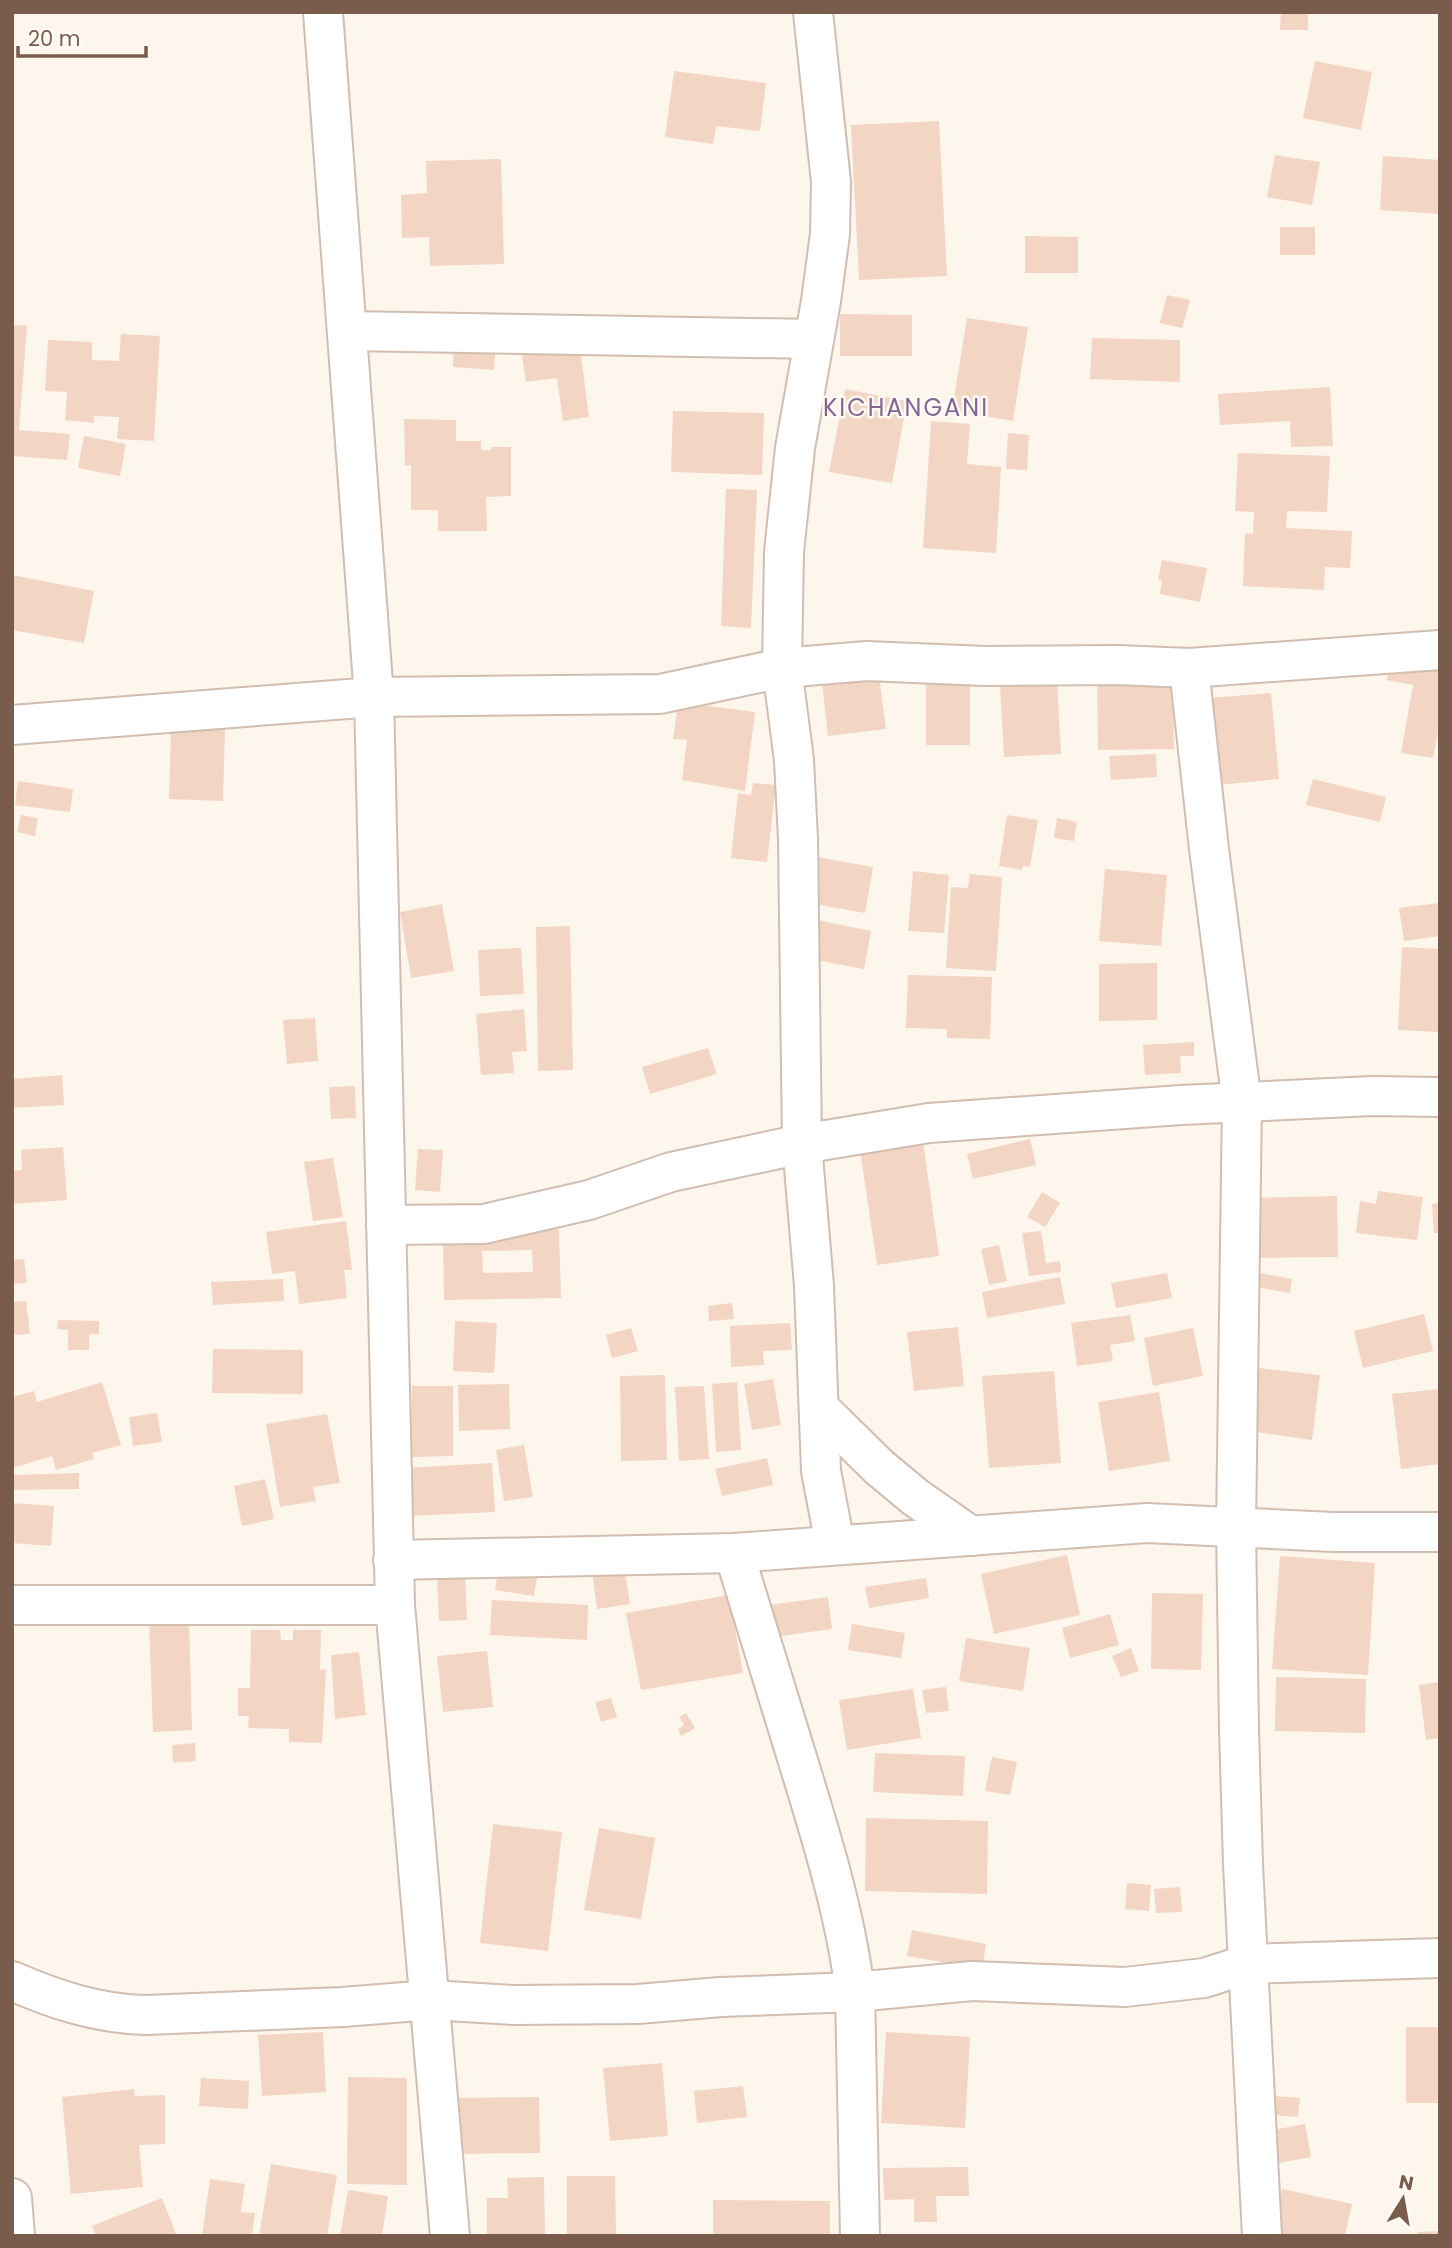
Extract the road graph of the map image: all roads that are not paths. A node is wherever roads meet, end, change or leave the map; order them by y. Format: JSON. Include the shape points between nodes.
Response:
{"nodes":[{"id":1,"x":324,"y":12,"type":"edge"},
{"id":2,"x":813,"y":12,"type":"edge"},
{"id":3,"x":347,"y":331,"type":"junction"},
{"id":4,"x":814,"y":339,"type":"junction"},
{"id":5,"x":1440,"y":650,"type":"edge"},
{"id":6,"x":782,"y":668,"type":"junction"},
{"id":7,"x":1189,"y":668,"type":"junction"},
{"id":8,"x":374,"y":697,"type":"junction"},
{"id":9,"x":12,"y":725,"type":"edge"},
{"id":10,"x":1440,"y":1097,"type":"edge"},
{"id":11,"x":1242,"y":1103,"type":"junction"},
{"id":12,"x":802,"y":1144,"type":"junction"},
{"id":13,"x":386,"y":1226,"type":"junction"},
{"id":14,"x":820,"y":1409,"type":"junction"},
{"id":15,"x":1236,"y":1527,"type":"junction"},
{"id":16,"x":1440,"y":1532,"type":"edge"},
{"id":17,"x":971,"y":1536,"type":"junction"},
{"id":18,"x":835,"y":1544,"type":"junction"},
{"id":19,"x":734,"y":1553,"type":"junction"},
{"id":20,"x":393,"y":1560,"type":"junction"},
{"id":21,"x":12,"y":1605,"type":"edge"},
{"id":22,"x":395,"y":1605,"type":"junction"},
{"id":23,"x":1440,"y":1958,"type":"edge"},
{"id":24,"x":1248,"y":1964,"type":"junction"},
{"id":25,"x":12,"y":1981,"type":"edge"},
{"id":26,"x":855,"y":1992,"type":"junction"},
{"id":27,"x":430,"y":2000,"type":"junction"},
{"id":28,"x":12,"y":2198,"type":"edge"},
{"id":29,"x":15,"y":2236,"type":"edge"},
{"id":30,"x":450,"y":2236,"type":"edge"},
{"id":31,"x":860,"y":2236,"type":"edge"},
{"id":32,"x":1262,"y":2236,"type":"edge"}],
"edges":[{"from":1,"to":3,"type":"street"},
{"from":2,"to":4,"type":"street","via":[[831,182],[830,234]]},
{"from":3,"to":4,"type":"street"},
{"from":3,"to":8,"type":"street"},
{"from":4,"to":6,"type":"street","via":[[795,448],[786,539]]},
{"from":5,"to":7,"type":"street"},
{"from":6,"to":7,"type":"street","via":[[867,660]]},
{"from":6,"to":8,"type":"street","via":[[660,694]]},
{"from":6,"to":12,"type":"street","via":[[798,839]]},
{"from":7,"to":11,"type":"street"},
{"from":8,"to":9,"type":"street"},
{"from":8,"to":13,"type":"street"},
{"from":10,"to":11,"type":"street"},
{"from":11,"to":12,"type":"street","via":[[929,1123]]},
{"from":11,"to":15,"type":"street"},
{"from":12,"to":13,"type":"street","via":[[671,1172],[589,1200],[484,1224]]},
{"from":12,"to":14,"type":"street"},
{"from":13,"to":20,"type":"street"},
{"from":14,"to":17,"type":"street","via":[[879,1467]]},
{"from":14,"to":18,"type":"street","via":[[821,1471]]},
{"from":15,"to":16,"type":"street"},
{"from":15,"to":17,"type":"street","via":[[1147,1523]]},
{"from":15,"to":24,"type":"street"},
{"from":17,"to":18,"type":"street"},
{"from":18,"to":19,"type":"street"},
{"from":19,"to":20,"type":"street"},
{"from":19,"to":26,"type":"street","via":[[839,1902]]},
{"from":20,"to":22,"type":"street"},
{"from":21,"to":22,"type":"street"},
{"from":22,"to":27,"type":"street"},
{"from":23,"to":24,"type":"street"},
{"from":24,"to":26,"type":"street","via":[[1204,1978],[1125,1987],[972,1981]]},
{"from":24,"to":32,"type":"street"},
{"from":25,"to":27,"type":"street","via":[[89,2010],[121,2014]]},
{"from":26,"to":27,"type":"street","via":[[638,2004]]},
{"from":26,"to":31,"type":"street"},
{"from":27,"to":30,"type":"street"},
{"from":28,"to":29,"type":"street"}]}
